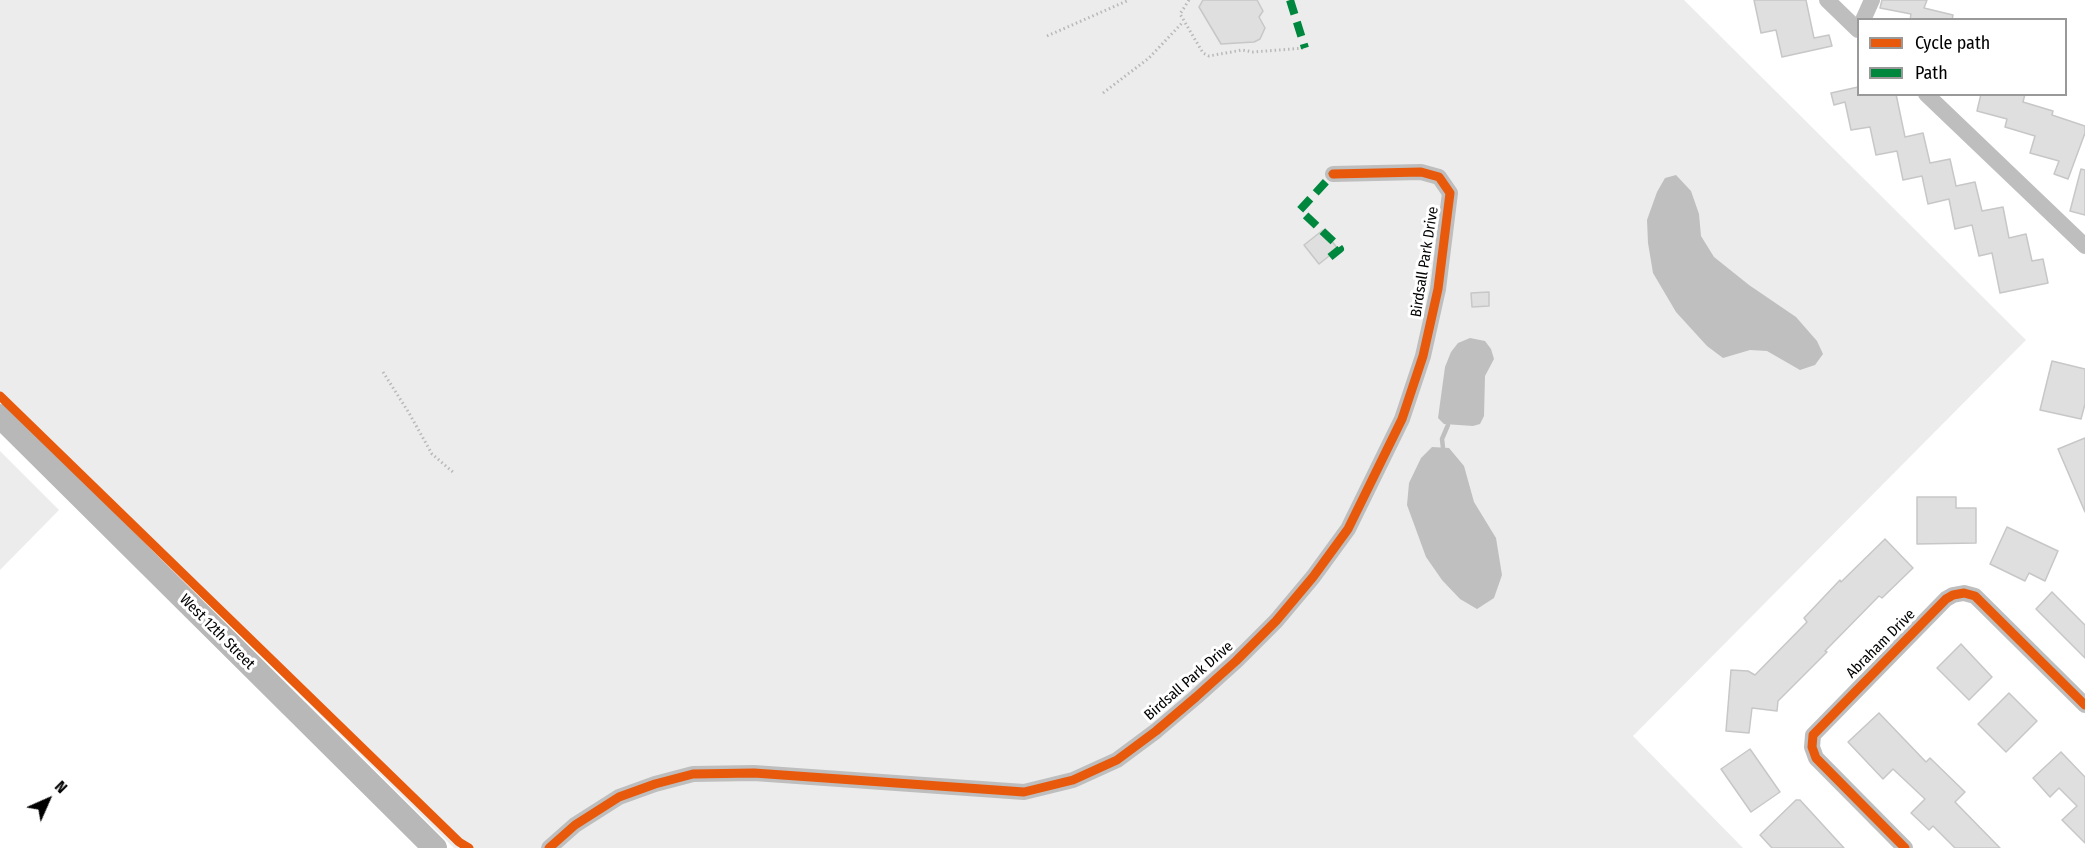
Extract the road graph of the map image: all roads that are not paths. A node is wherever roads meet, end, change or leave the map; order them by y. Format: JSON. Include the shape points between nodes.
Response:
{"nodes":[{"id":1,"x":1827,"y":0,"type":"edge"},
{"id":2,"x":1872,"y":0,"type":"edge"},
{"id":3,"x":1864,"y":18,"type":"edge"},
{"id":4,"x":1857,"y":29,"type":"edge"},
{"id":5,"x":1928,"y":96,"type":"edge"},
{"id":6,"x":1333,"y":174,"type":"dead end"},
{"id":7,"x":2085,"y":246,"type":"edge"},
{"id":8,"x":0,"y":416,"type":"edge"},
{"id":9,"x":2085,"y":705,"type":"edge"},
{"id":10,"x":435,"y":848,"type":"edge"},
{"id":11,"x":549,"y":848,"type":"edge"},
{"id":12,"x":1905,"y":848,"type":"edge"}],
"edges":[{"from":1,"to":4,"type":"street"},
{"from":2,"to":3,"type":"street"},
{"from":5,"to":7,"type":"street"},
{"from":6,"to":11,"type":"street","name":"Birdsall Park Drive","via":[[1421,172],[1439,177],[1450,194],[1438,289],[1423,356],[1402,419],[1348,529],[1276,621],[1196,697],[1117,760],[1073,780],[1024,792],[746,773],[693,774],[612,801]]},
{"from":8,"to":10,"type":"main road","name":"West 12th Street"},
{"from":9,"to":12,"type":"street","name":"Abraham Drive","via":[[1975,596],[1964,593],[1946,599],[1813,735],[1816,758]]}]}
